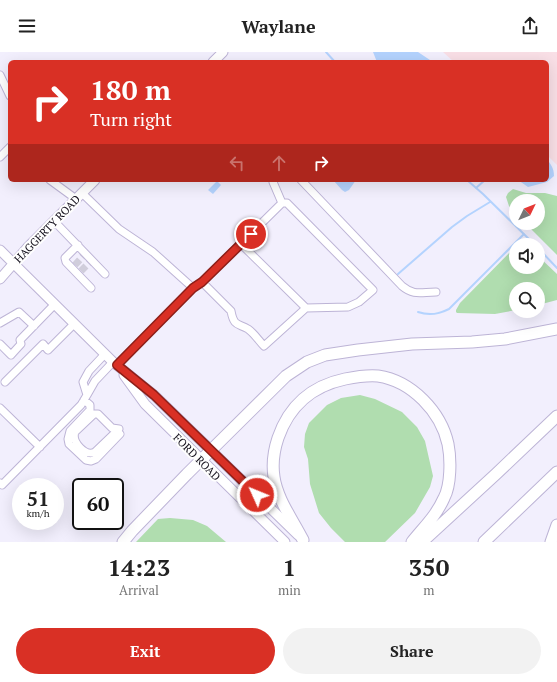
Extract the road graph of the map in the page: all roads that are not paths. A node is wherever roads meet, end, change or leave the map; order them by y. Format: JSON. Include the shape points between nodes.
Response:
{"nodes":[{"id":1,"x":223,"y":52,"type":"edge"},
{"id":2,"x":215,"y":60,"type":"edge"},
{"id":3,"x":1,"y":78,"type":"edge"},
{"id":4,"x":8,"y":92,"type":"edge"},
{"id":5,"x":8,"y":149,"type":"edge"},
{"id":6,"x":0,"y":157,"type":"edge"},
{"id":7,"x":54,"y":182,"type":"edge"},
{"id":8,"x":93,"y":182,"type":"edge"},
{"id":9,"x":273,"y":182,"type":"dead end"},
{"id":10,"x":303,"y":182,"type":"edge"},
{"id":11,"x":79,"y":196,"type":"junction"},
{"id":12,"x":282,"y":203,"type":"junction"},
{"id":13,"x":54,"y":221,"type":"junction"},
{"id":14,"x":241,"y":244,"type":"junction"},
{"id":15,"x":78,"y":245,"type":"junction"},
{"id":16,"x":0,"y":250,"type":"edge"},
{"id":17,"x":14,"y":264,"type":"junction"},
{"id":18,"x":105,"y":274,"type":"dead end"},
{"id":19,"x":0,"y":279,"type":"edge"},
{"id":20,"x":202,"y":282,"type":"junction"},
{"id":21,"x":91,"y":288,"type":"dead end"},
{"id":22,"x":193,"y":288,"type":"junction"},
{"id":23,"x":436,"y":292,"type":"dead end"},
{"id":24,"x":54,"y":305,"type":"junction"},
{"id":25,"x":306,"y":308,"type":"junction"},
{"id":26,"x":0,"y":323,"type":"edge"},
{"id":27,"x":74,"y":324,"type":"junction"},
{"id":28,"x":34,"y":326,"type":"junction"},
{"id":29,"x":557,"y":329,"type":"edge"},
{"id":30,"x":0,"y":344,"type":"edge"},
{"id":31,"x":105,"y":354,"type":"junction"},
{"id":32,"x":115,"y":364,"type":"junction"},
{"id":33,"x":5,"y":382,"type":"dead end"},
{"id":34,"x":86,"y":398,"type":"junction"},
{"id":35,"x":0,"y":408,"type":"edge"},
{"id":36,"x":557,"y":416,"type":"edge"},
{"id":37,"x":120,"y":432,"type":"junction"},
{"id":38,"x":40,"y":447,"type":"junction"},
{"id":39,"x":212,"y":450,"type":"junction"},
{"id":40,"x":201,"y":461,"type":"junction"},
{"id":41,"x":557,"y":472,"type":"edge"},
{"id":42,"x":0,"y":483,"type":"edge"},
{"id":43,"x":557,"y":525,"type":"edge"},
{"id":44,"x":304,"y":541,"type":"edge"},
{"id":45,"x":123,"y":542,"type":"edge"},
{"id":46,"x":285,"y":542,"type":"edge"},
{"id":47,"x":412,"y":542,"type":"edge"},
{"id":48,"x":422,"y":542,"type":"edge"},
{"id":49,"x":484,"y":542,"type":"edge"},
{"id":50,"x":551,"y":542,"type":"edge"}],
"edges":[{"from":1,"to":2,"type":"main road"},
{"from":3,"to":4,"type":"lane"},
{"from":5,"to":6,"type":"lane"},
{"from":7,"to":11,"type":"lane"},
{"from":8,"to":11,"type":"main road","name":"HAGGERTY ROAD"},
{"from":9,"to":12,"type":"lane"},
{"from":10,"to":23,"type":"lane","via":[[409,292]]},
{"from":11,"to":13,"type":"main road","name":"HAGGERTY ROAD"},
{"from":11,"to":22,"type":"lane","via":[[119,229],[153,252]]},
{"from":12,"to":14,"type":"lane"},
{"from":12,"to":25,"type":"lane","via":[[286,203],[373,290],[359,302],[348,307]]},
{"from":13,"to":15,"type":"lane"},
{"from":13,"to":17,"type":"main road","name":"HAGGERTY ROAD"},
{"from":14,"to":20,"type":"lane"},
{"from":14,"to":25,"type":"lane"},
{"from":15,"to":18,"type":"lane"},
{"from":15,"to":21,"type":"lane","via":[[65,258],[66,262],[80,273]]},
{"from":16,"to":17,"type":"main road","name":"FORD ROAD"},
{"from":17,"to":19,"type":"main road","name":"HAGGERTY ROAD"},
{"from":17,"to":24,"type":"main road","name":"FORD ROAD"},
{"from":20,"to":22,"type":"lane"},
{"from":20,"to":25,"type":"lane","via":[[231,312],[236,323],[248,328],[264,346]]},
{"from":22,"to":32,"type":"lane"},
{"from":24,"to":27,"type":"main road","name":"FORD ROAD"},
{"from":24,"to":28,"type":"lane"},
{"from":26,"to":28,"type":"lane","via":[[19,312]]},
{"from":27,"to":31,"type":"main road","name":"FORD ROAD"},
{"from":27,"to":33,"type":"lane","via":[[48,350],[43,344]]},
{"from":28,"to":30,"type":"lane","via":[[20,340],[21,344],[11,355]]},
{"from":29,"to":39,"type":"highway","via":[[505,339],[412,344],[333,353],[317,358],[299,366],[286,376]]},
{"from":31,"to":32,"type":"main road","name":"FORD ROAD"},
{"from":31,"to":34,"type":"lane","via":[[89,371],[83,382]]},
{"from":32,"to":34,"type":"lane","via":[[95,381]]},
{"from":32,"to":39,"type":"main road","name":"FORD ROAD","via":[[154,395]]},
{"from":32,"to":40,"type":"main road","name":"FORD ROAD","via":[[145,404]]},
{"from":34,"to":37,"type":"lane","via":[[90,410],[70,431],[69,444],[86,460],[91,461],[96,459]]},
{"from":34,"to":38,"type":"lane"},
{"from":35,"to":38,"type":"lane"},
{"from":36,"to":48,"type":"highway"},
{"from":37,"to":37,"type":"lane","via":[[98,414],[94,414],[73,436],[74,441],[87,454],[91,454]]},
{"from":38,"to":42,"type":"lane","via":[[2,485]]},
{"from":39,"to":40,"type":"highway"},
{"from":39,"to":44,"type":"main road","name":"FORD ROAD"},
{"from":40,"to":45,"type":"highway"},
{"from":40,"to":46,"type":"main road","name":"FORD ROAD"},
{"from":41,"to":49,"type":"highway"},
{"from":43,"to":50,"type":"highway"},
{"from":44,"to":47,"type":"highway","via":[[277,490],[274,476],[275,447],[287,417],[311,393],[325,385],[355,377],[378,376],[403,386],[422,399],[438,419],[450,452],[445,497],[431,520]]}]}
